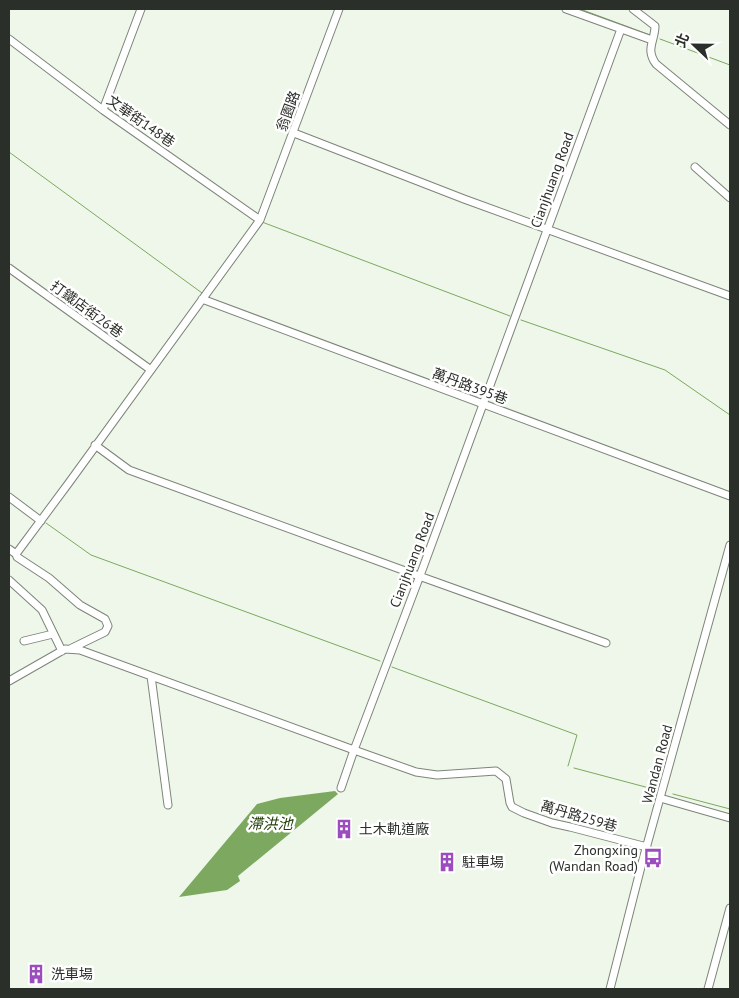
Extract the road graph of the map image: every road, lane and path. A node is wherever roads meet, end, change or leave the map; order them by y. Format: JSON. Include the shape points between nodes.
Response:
{"nodes":[{"id":1,"x":141,"y":9,"type":"edge"},
{"id":2,"x":339,"y":9,"type":"edge"},
{"id":3,"x":566,"y":9,"type":"edge"},
{"id":4,"x":633,"y":9,"type":"edge"},
{"id":5,"x":621,"y":29,"type":"junction"},
{"id":6,"x":9,"y":39,"type":"edge"},
{"id":7,"x":652,"y":40,"type":"junction"},
{"id":8,"x":103,"y":110,"type":"junction"},
{"id":9,"x":730,"y":125,"type":"edge"},
{"id":10,"x":294,"y":133,"type":"junction"},
{"id":11,"x":695,"y":167,"type":"dead end"},
{"id":12,"x":730,"y":198,"type":"edge"},
{"id":13,"x":258,"y":222,"type":"junction"},
{"id":14,"x":547,"y":230,"type":"junction"},
{"id":15,"x":9,"y":268,"type":"edge"},
{"id":16,"x":730,"y":296,"type":"edge"},
{"id":17,"x":202,"y":299,"type":"junction"},
{"id":18,"x":151,"y":370,"type":"junction"},
{"id":19,"x":483,"y":404,"type":"junction"},
{"id":20,"x":95,"y":445,"type":"junction"},
{"id":21,"x":730,"y":496,"type":"edge"},
{"id":22,"x":9,"y":497,"type":"edge"},
{"id":23,"x":41,"y":520,"type":"junction"},
{"id":24,"x":730,"y":545,"type":"edge"},
{"id":25,"x":9,"y":550,"type":"edge"},
{"id":26,"x":16,"y":554,"type":"junction"},
{"id":27,"x":419,"y":576,"type":"junction"},
{"id":28,"x":9,"y":580,"type":"edge"},
{"id":29,"x":53,"y":634,"type":"junction"},
{"id":30,"x":24,"y":641,"type":"dead end"},
{"id":31,"x":606,"y":643,"type":"dead end"},
{"id":32,"x":71,"y":648,"type":"junction"},
{"id":33,"x":62,"y":651,"type":"junction"},
{"id":34,"x":151,"y":676,"type":"junction"},
{"id":35,"x":9,"y":681,"type":"edge"},
{"id":36,"x":354,"y":750,"type":"junction"},
{"id":37,"x":341,"y":788,"type":"dead end"},
{"id":38,"x":660,"y":798,"type":"junction"},
{"id":39,"x":168,"y":805,"type":"dead end"},
{"id":40,"x":730,"y":818,"type":"edge"},
{"id":41,"x":647,"y":847,"type":"junction"},
{"id":42,"x":730,"y":908,"type":"edge"},
{"id":43,"x":610,"y":989,"type":"edge"},
{"id":44,"x":708,"y":989,"type":"edge"}],
"edges":[{"from":1,"to":8,"type":"street"},
{"from":2,"to":10,"type":"street","name":"翁園路"},
{"from":3,"to":5,"type":"street"},
{"from":4,"to":7,"type":"street","via":[[655,26]]},
{"from":5,"to":7,"type":"street"},
{"from":5,"to":14,"type":"street","name":"Cianjhuang Road"},
{"from":6,"to":8,"type":"street","name":"文華街148巷"},
{"from":7,"to":9,"type":"street","via":[[651,54],[656,64]]},
{"from":8,"to":13,"type":"street","name":"文華街148巷"},
{"from":10,"to":13,"type":"street","name":"翁園路"},
{"from":10,"to":14,"type":"street"},
{"from":11,"to":12,"type":"street"},
{"from":13,"to":17,"type":"street","name":"翁園路"},
{"from":14,"to":16,"type":"street"},
{"from":14,"to":19,"type":"street","name":"Cianjhuang Road"},
{"from":15,"to":18,"type":"street","name":"打鐵店街26巷"},
{"from":17,"to":18,"type":"street","name":"翁園路"},
{"from":17,"to":19,"type":"street","name":"萬丹路395巷"},
{"from":18,"to":20,"type":"street","name":"翁園路"},
{"from":19,"to":21,"type":"street","name":"萬丹路395巷"},
{"from":19,"to":27,"type":"street","name":"Cianjhuang Road"},
{"from":20,"to":23,"type":"street","name":"翁園路"},
{"from":20,"to":27,"type":"street","via":[[129,470]]},
{"from":22,"to":23,"type":"street"},
{"from":23,"to":26,"type":"street","name":"翁園路"},
{"from":24,"to":38,"type":"street","name":"Wandan Road"},
{"from":25,"to":26,"type":"street"},
{"from":26,"to":32,"type":"street","via":[[80,605],[105,619],[108,626],[104,632]]},
{"from":27,"to":31,"type":"street"},
{"from":27,"to":36,"type":"street","name":"Cianjhuang Road"},
{"from":28,"to":29,"type":"street","via":[[42,610]]},
{"from":29,"to":30,"type":"street"},
{"from":29,"to":33,"type":"street"},
{"from":32,"to":33,"type":"street"},
{"from":32,"to":34,"type":"street"},
{"from":33,"to":35,"type":"street"},
{"from":34,"to":36,"type":"street"},
{"from":34,"to":39,"type":"street"},
{"from":36,"to":37,"type":"street","name":"Cianjhuang Road"},
{"from":36,"to":41,"type":"street","name":"萬丹路259巷","via":[[416,772],[437,775],[496,771],[506,779],[510,803],[516,809],[552,824]]},
{"from":38,"to":40,"type":"street"},
{"from":38,"to":41,"type":"street","name":"Wandan Road"},
{"from":41,"to":43,"type":"street","name":"Wandan Road"},
{"from":42,"to":44,"type":"street"}]}
